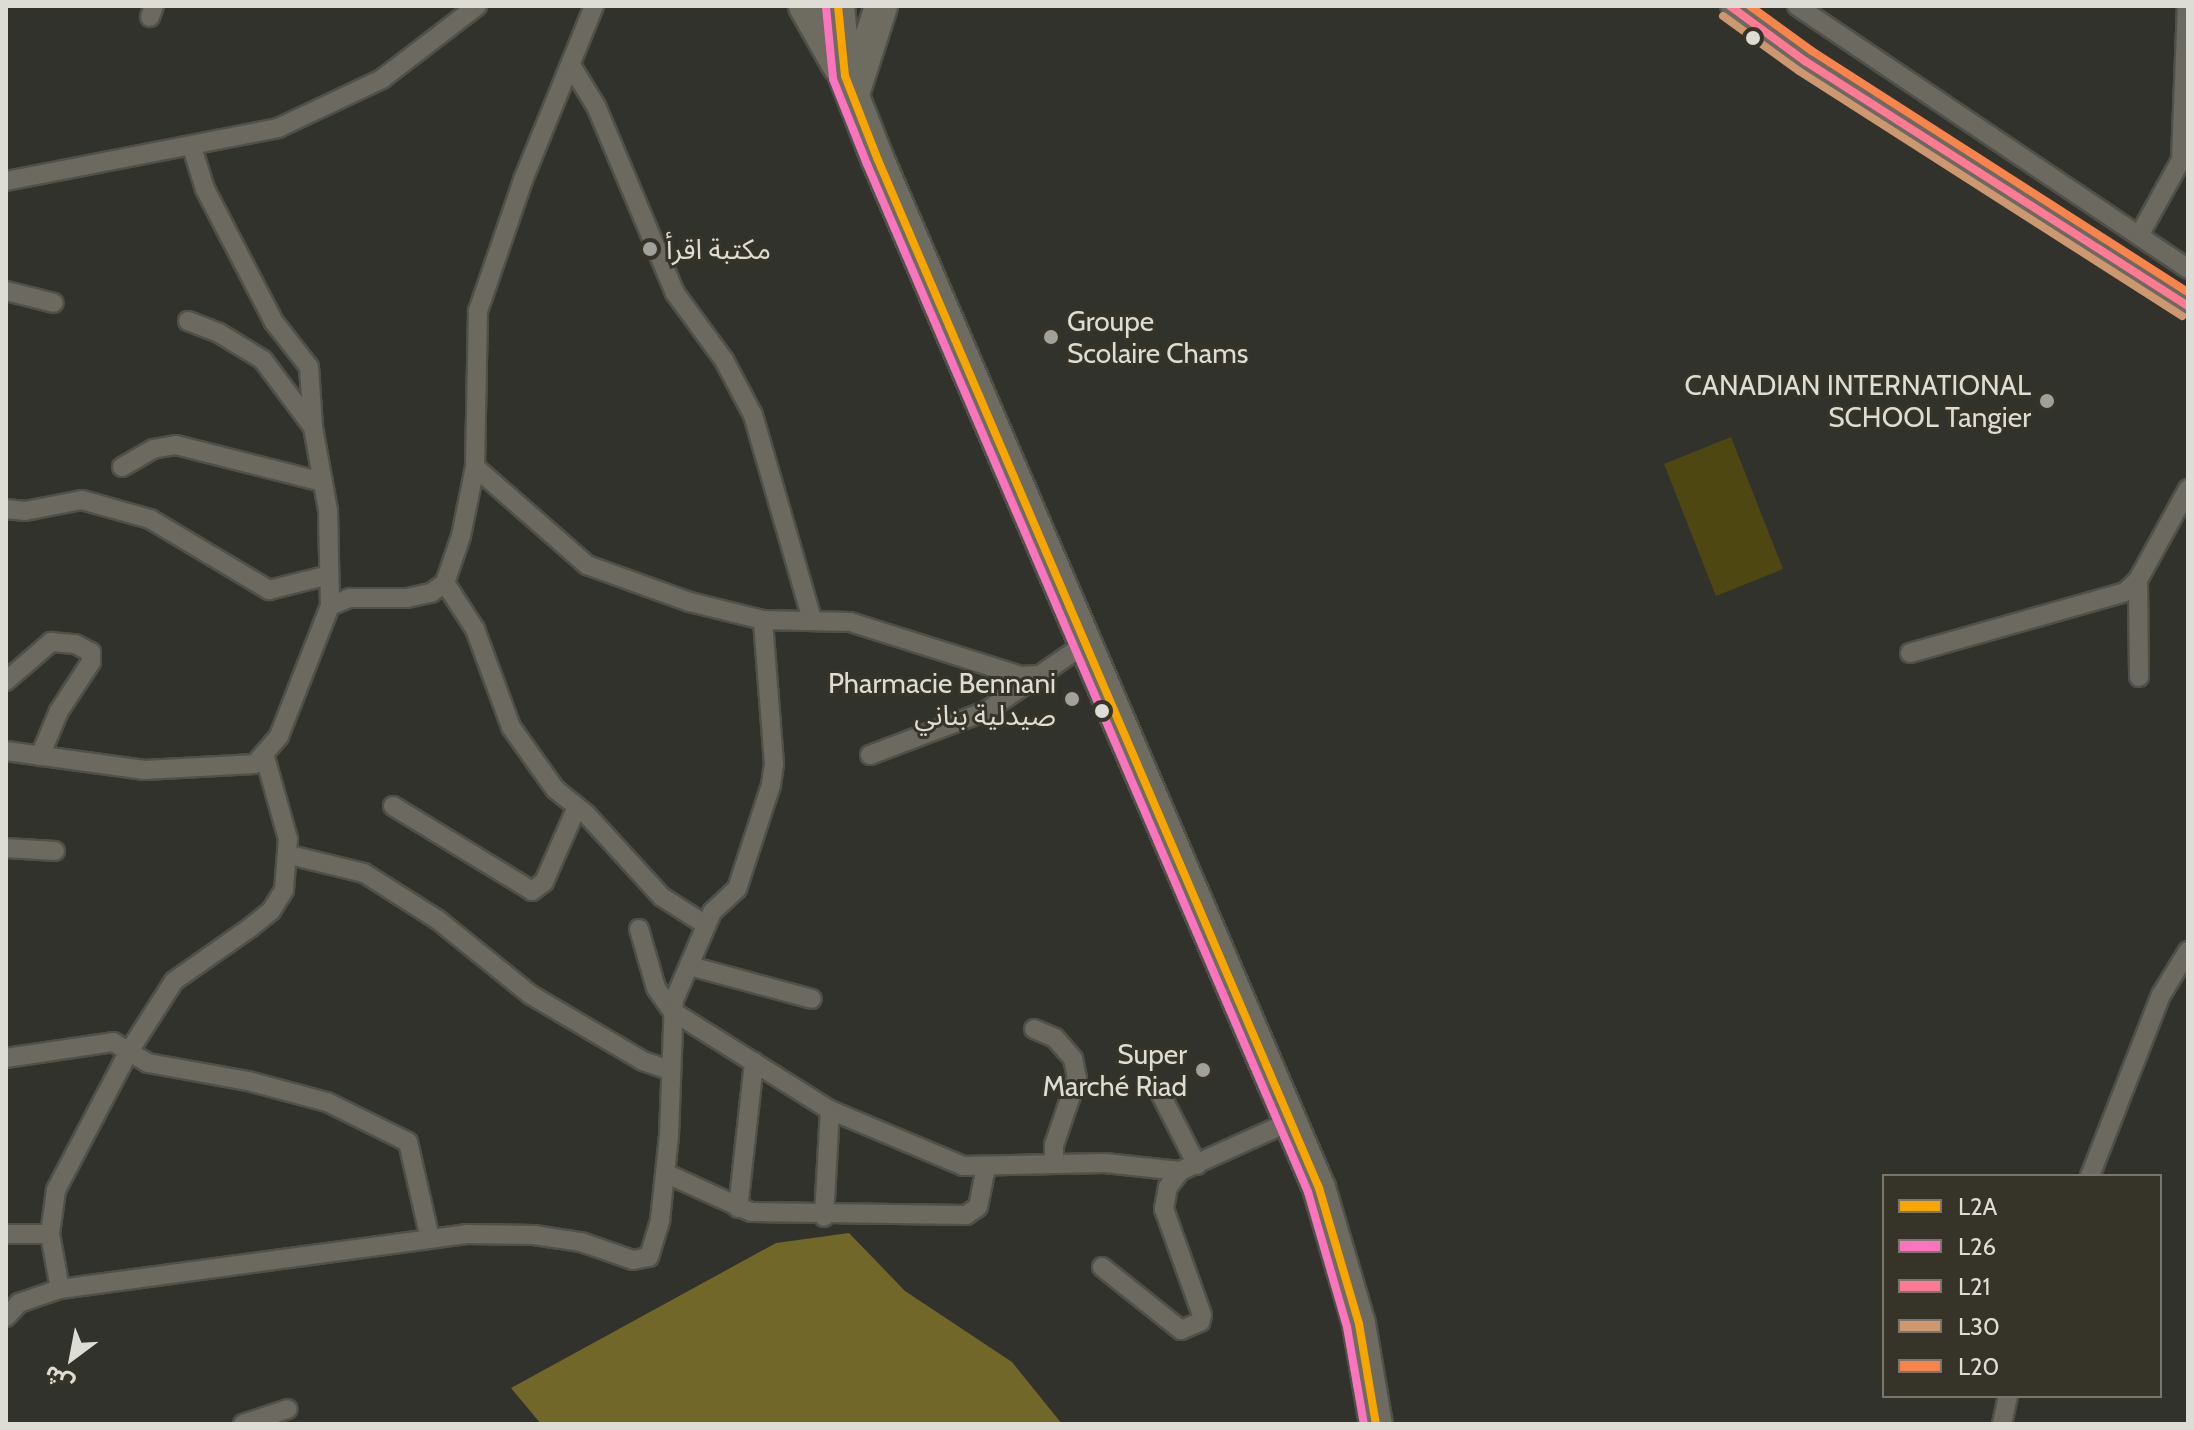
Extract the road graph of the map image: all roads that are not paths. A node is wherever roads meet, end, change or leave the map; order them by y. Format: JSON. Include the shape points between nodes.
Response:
{"nodes":[{"id":1,"x":477,"y":6,"type":"edge"},
{"id":2,"x":593,"y":6,"type":"edge"},
{"id":3,"x":805,"y":6,"type":"edge"},
{"id":4,"x":838,"y":6,"type":"edge"},
{"id":5,"x":857,"y":6,"type":"edge"},
{"id":6,"x":881,"y":6,"type":"edge"},
{"id":7,"x":1730,"y":6,"type":"edge"},
{"id":8,"x":1797,"y":6,"type":"edge"},
{"id":9,"x":2187,"y":6,"type":"edge"},
{"id":10,"x":572,"y":67,"type":"junction"},
{"id":11,"x":849,"y":86,"type":"junction"},
{"id":12,"x":192,"y":147,"type":"junction"},
{"id":13,"x":6,"y":181,"type":"edge"},
{"id":14,"x":2140,"y":234,"type":"junction"},
{"id":15,"x":2188,"y":269,"type":"edge"},
{"id":16,"x":6,"y":291,"type":"edge"},
{"id":17,"x":54,"y":303,"type":"dead end"},
{"id":18,"x":2188,"y":306,"type":"edge"},
{"id":19,"x":188,"y":321,"type":"dead end"},
{"id":20,"x":313,"y":427,"type":"junction"},
{"id":21,"x":122,"y":467,"type":"dead end"},
{"id":22,"x":475,"y":467,"type":"junction"},
{"id":23,"x":322,"y":482,"type":"junction"},
{"id":24,"x":2188,"y":489,"type":"edge"},
{"id":25,"x":6,"y":509,"type":"edge"},
{"id":26,"x":329,"y":575,"type":"junction"},
{"id":27,"x":2138,"y":580,"type":"junction"},
{"id":28,"x":445,"y":583,"type":"junction"},
{"id":29,"x":330,"y":606,"type":"junction"},
{"id":30,"x":812,"y":619,"type":"junction"},
{"id":31,"x":763,"y":620,"type":"junction"},
{"id":32,"x":1085,"y":644,"type":"junction"},
{"id":33,"x":1910,"y":653,"type":"dead end"},
{"id":34,"x":1040,"y":675,"type":"junction"},
{"id":35,"x":2139,"y":677,"type":"dead end"},
{"id":36,"x":6,"y":681,"type":"edge"},
{"id":37,"x":6,"y":751,"type":"edge"},
{"id":38,"x":870,"y":755,"type":"dead end"},
{"id":39,"x":40,"y":756,"type":"junction"},
{"id":40,"x":265,"y":757,"type":"junction"},
{"id":41,"x":393,"y":806,"type":"dead end"},
{"id":42,"x":576,"y":809,"type":"junction"},
{"id":43,"x":6,"y":848,"type":"edge"},
{"id":44,"x":55,"y":851,"type":"dead end"},
{"id":45,"x":290,"y":855,"type":"junction"},
{"id":46,"x":706,"y":925,"type":"junction"},
{"id":47,"x":639,"y":929,"type":"dead end"},
{"id":48,"x":2188,"y":951,"type":"edge"},
{"id":49,"x":690,"y":966,"type":"junction"},
{"id":50,"x":812,"y":999,"type":"dead end"},
{"id":51,"x":672,"y":1011,"type":"junction"},
{"id":52,"x":1034,"y":1029,"type":"dead end"},
{"id":53,"x":128,"y":1053,"type":"junction"},
{"id":54,"x":6,"y":1058,"type":"edge"},
{"id":55,"x":754,"y":1062,"type":"junction"},
{"id":56,"x":669,"y":1070,"type":"junction"},
{"id":57,"x":1160,"y":1093,"type":"dead end"},
{"id":58,"x":830,"y":1110,"type":"junction"},
{"id":59,"x":1289,"y":1122,"type":"junction"},
{"id":60,"x":1054,"y":1164,"type":"junction"},
{"id":61,"x":986,"y":1167,"type":"junction"},
{"id":62,"x":1188,"y":1168,"type":"junction"},
{"id":63,"x":665,"y":1173,"type":"junction"},
{"id":64,"x":2091,"y":1174,"type":"edge"},
{"id":65,"x":738,"y":1208,"type":"junction"},
{"id":66,"x":824,"y":1217,"type":"junction"},
{"id":67,"x":6,"y":1234,"type":"edge"},
{"id":68,"x":50,"y":1234,"type":"junction"},
{"id":69,"x":430,"y":1239,"type":"junction"},
{"id":70,"x":1102,"y":1267,"type":"dead end"},
{"id":71,"x":60,"y":1289,"type":"junction"},
{"id":72,"x":6,"y":1317,"type":"edge"},
{"id":73,"x":2008,"y":1398,"type":"edge"},
{"id":74,"x":288,"y":1409,"type":"dead end"},
{"id":75,"x":243,"y":1424,"type":"edge"},
{"id":76,"x":1376,"y":1424,"type":"edge"},
{"id":77,"x":2002,"y":1424,"type":"edge"}],
"edges":[{"from":1,"to":12,"type":"street","via":[[417,55],[350,97],[278,128]]},
{"from":2,"to":10,"type":"street"},
{"from":3,"to":11,"type":"highway"},
{"from":4,"to":11,"type":"highway"},
{"from":5,"to":11,"type":"highway"},
{"from":6,"to":11,"type":"highway"},
{"from":7,"to":18,"type":"street","via":[[1805,61]]},
{"from":8,"to":14,"type":"street"},
{"from":9,"to":14,"type":"street","via":[[2181,160]]},
{"from":10,"to":22,"type":"street","via":[[523,180],[478,311]]},
{"from":10,"to":30,"type":"street","via":[[596,106],[675,293],[724,360],[753,415]]},
{"from":11,"to":32,"type":"highway"},
{"from":12,"to":13,"type":"street"},
{"from":12,"to":20,"type":"street","via":[[205,189],[274,322],[309,367]]},
{"from":14,"to":15,"type":"street"},
{"from":16,"to":17,"type":"street"},
{"from":19,"to":20,"type":"street","via":[[263,360]]},
{"from":20,"to":23,"type":"street"},
{"from":21,"to":23,"type":"street","via":[[153,449],[176,445]]},
{"from":22,"to":28,"type":"street"},
{"from":22,"to":31,"type":"street","via":[[587,565],[690,602]]},
{"from":23,"to":26,"type":"street"},
{"from":24,"to":27,"type":"street"},
{"from":25,"to":26,"type":"street","via":[[25,511],[82,500],[150,519],[269,590]]},
{"from":26,"to":29,"type":"street"},
{"from":27,"to":33,"type":"street","via":[[2110,600]]},
{"from":27,"to":35,"type":"street"},
{"from":28,"to":29,"type":"street","via":[[431,593],[407,598],[350,598]]},
{"from":28,"to":42,"type":"street","via":[[475,629],[511,727],[555,789]]},
{"from":29,"to":40,"type":"street","via":[[289,715]]},
{"from":30,"to":31,"type":"street"},
{"from":30,"to":34,"type":"street","via":[[867,626],[1006,675]]},
{"from":31,"to":46,"type":"street","via":[[774,764],[771,785],[737,889]]},
{"from":32,"to":34,"type":"street"},
{"from":32,"to":59,"type":"highway"},
{"from":34,"to":38,"type":"street","via":[[986,711]]},
{"from":36,"to":39,"type":"street","via":[[51,642],[91,652],[91,662],[59,711]]},
{"from":37,"to":39,"type":"street"},
{"from":39,"to":40,"type":"street","via":[[145,770],[246,766]]},
{"from":40,"to":45,"type":"street"},
{"from":41,"to":42,"type":"street","via":[[532,891],[544,882]]},
{"from":42,"to":46,"type":"street","via":[[662,897]]},
{"from":43,"to":44,"type":"street"},
{"from":45,"to":53,"type":"street","via":[[284,890],[271,911],[174,981]]},
{"from":45,"to":56,"type":"street","via":[[364,873],[438,920],[531,995],[643,1061]]},
{"from":46,"to":49,"type":"street"},
{"from":47,"to":51,"type":"street","via":[[656,988]]},
{"from":48,"to":64,"type":"street","via":[[2161,995]]},
{"from":49,"to":50,"type":"street"},
{"from":49,"to":51,"type":"street"},
{"from":51,"to":55,"type":"street"},
{"from":51,"to":56,"type":"street"},
{"from":52,"to":60,"type":"street","via":[[1055,1038],[1073,1059],[1077,1078],[1054,1145]]},
{"from":53,"to":54,"type":"street","via":[[113,1042]]},
{"from":53,"to":68,"type":"street","via":[[56,1190]]},
{"from":53,"to":69,"type":"street","via":[[148,1063],[295,1092],[398,1134],[411,1148]]},
{"from":55,"to":58,"type":"street"},
{"from":55,"to":65,"type":"street"},
{"from":56,"to":63,"type":"street"},
{"from":57,"to":62,"type":"street"},
{"from":58,"to":61,"type":"street","via":[[963,1166]]},
{"from":58,"to":66,"type":"street"},
{"from":59,"to":62,"type":"street"},
{"from":59,"to":76,"type":"highway","via":[[1339,1244]]},
{"from":60,"to":61,"type":"street"},
{"from":60,"to":62,"type":"street"},
{"from":61,"to":66,"type":"street","via":[[978,1207],[966,1215]]},
{"from":62,"to":70,"type":"street","via":[[1168,1187],[1164,1209],[1202,1315],[1200,1322],[1181,1330]]},
{"from":63,"to":65,"type":"street"},
{"from":63,"to":69,"type":"street","via":[[655,1246],[645,1260],[534,1235]]},
{"from":65,"to":66,"type":"street"},
{"from":67,"to":68,"type":"street"},
{"from":68,"to":71,"type":"street"},
{"from":69,"to":71,"type":"street"},
{"from":71,"to":72,"type":"street","via":[[19,1303]]},
{"from":73,"to":77,"type":"street"},
{"from":74,"to":75,"type":"street"}]}
